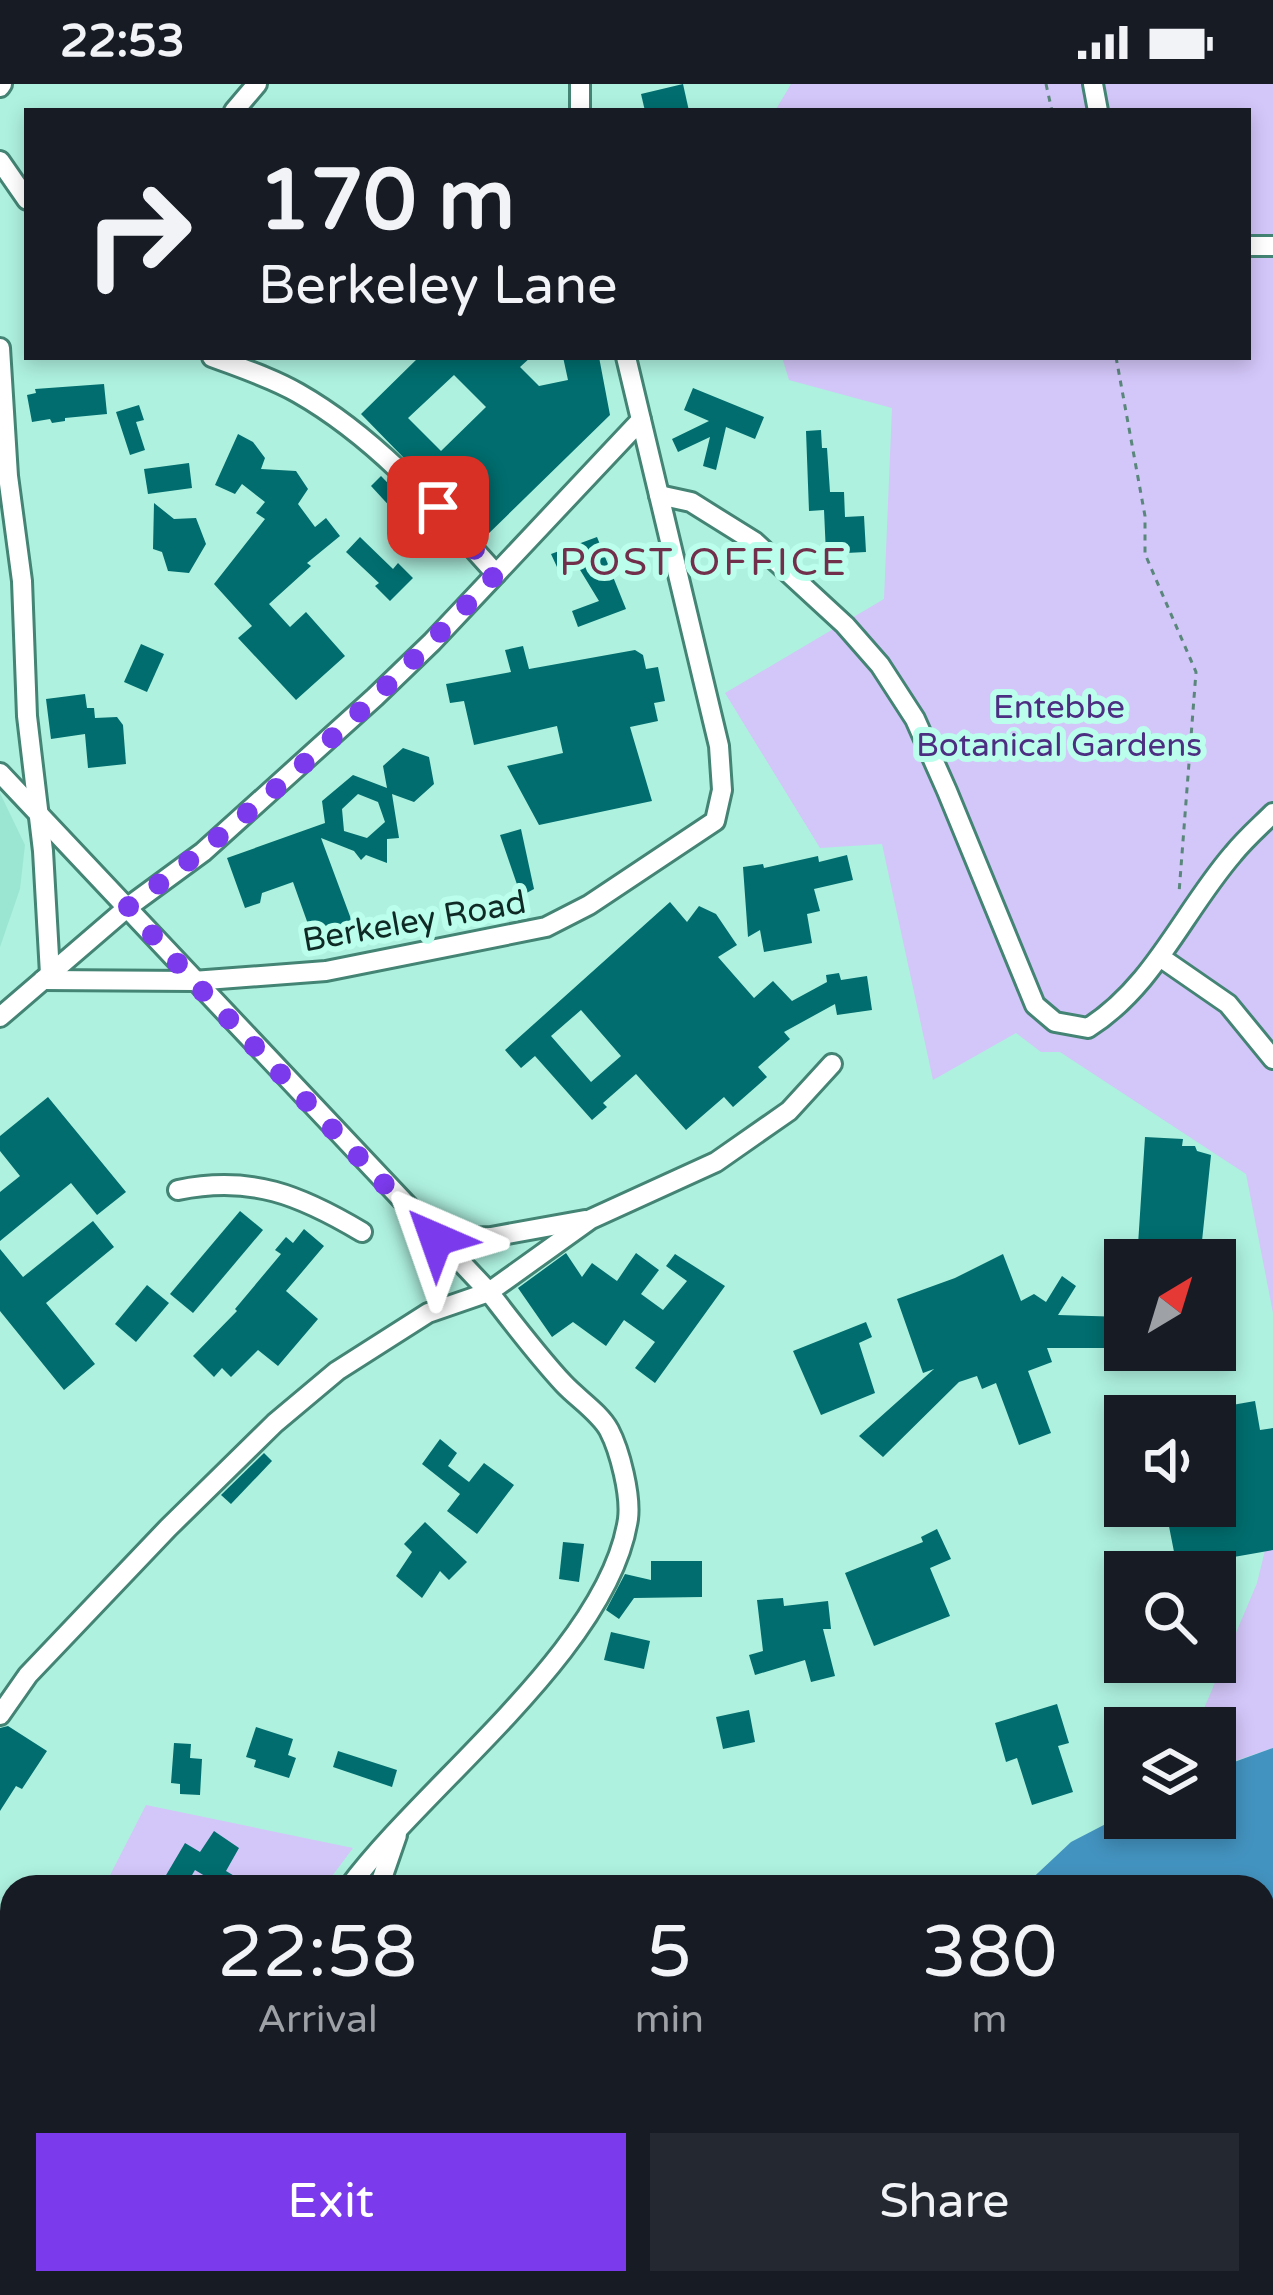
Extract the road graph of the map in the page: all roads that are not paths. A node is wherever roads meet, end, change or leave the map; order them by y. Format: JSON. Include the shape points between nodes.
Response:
{"nodes":[{"id":1,"x":257,"y":84,"type":"edge"},
{"id":2,"x":237,"y":108,"type":"edge"},
{"id":3,"x":0,"y":161,"type":"edge"},
{"id":4,"x":24,"y":196,"type":"edge"},
{"id":5,"x":0,"y":348,"type":"edge"},
{"id":6,"x":219,"y":360,"type":"edge"},
{"id":7,"x":627,"y":360,"type":"edge"},
{"id":8,"x":641,"y":420,"type":"junction"},
{"id":9,"x":659,"y":495,"type":"junction"},
{"id":10,"x":496,"y":574,"type":"junction"},
{"id":11,"x":0,"y":773,"type":"edge"},
{"id":12,"x":38,"y":810,"type":"junction"},
{"id":13,"x":1273,"y":813,"type":"edge"},
{"id":14,"x":128,"y":907,"type":"junction"},
{"id":15,"x":1160,"y":957,"type":"junction"},
{"id":16,"x":47,"y":977,"type":"junction"},
{"id":17,"x":193,"y":981,"type":"junction"},
{"id":18,"x":0,"y":1017,"type":"edge"},
{"id":19,"x":1273,"y":1059,"type":"edge"},
{"id":20,"x":832,"y":1064,"type":"dead end"},
{"id":21,"x":178,"y":1190,"type":"dead end"},
{"id":22,"x":591,"y":1219,"type":"junction"},
{"id":23,"x":362,"y":1232,"type":"dead end"},
{"id":24,"x":436,"y":1239,"type":"junction"},
{"id":25,"x":489,"y":1292,"type":"junction"},
{"id":26,"x":0,"y":1715,"type":"edge"},
{"id":27,"x":401,"y":1825,"type":"junction"},
{"id":28,"x":359,"y":1875,"type":"edge"},
{"id":29,"x":384,"y":1875,"type":"edge"}],
"edges":[{"from":1,"to":2,"type":"street"},
{"from":3,"to":4,"type":"street"},
{"from":5,"to":12,"type":"street"},
{"from":6,"to":10,"type":"street","via":[[294,390],[371,444]]},
{"from":7,"to":8,"type":"street","name":"Berkeley Road"},
{"from":8,"to":9,"type":"street","name":"Berkeley Road"},
{"from":8,"to":10,"type":"street"},
{"from":9,"to":15,"type":"street","via":[[691,502],[755,542],[880,665],[915,719],[1035,1005],[1055,1022],[1088,1028],[1116,1010]]},
{"from":9,"to":17,"type":"street","name":"Berkeley Road","via":[[718,746],[716,821],[546,927],[326,970]]},
{"from":10,"to":14,"type":"street","via":[[250,812]]},
{"from":11,"to":12,"type":"street"},
{"from":12,"to":14,"type":"street"},
{"from":12,"to":16,"type":"street"},
{"from":13,"to":15,"type":"street","via":[[1232,854]]},
{"from":14,"to":16,"type":"street"},
{"from":14,"to":17,"type":"street"},
{"from":15,"to":19,"type":"street","via":[[1228,1004]]},
{"from":16,"to":17,"type":"street"},
{"from":16,"to":18,"type":"street"},
{"from":17,"to":24,"type":"street"},
{"from":20,"to":22,"type":"street","via":[[789,1112],[744,1144]]},
{"from":21,"to":23,"type":"street","via":[[217,1182],[309,1201]]},
{"from":22,"to":24,"type":"street"},
{"from":22,"to":25,"type":"street"},
{"from":24,"to":25,"type":"street"},
{"from":25,"to":26,"type":"street","via":[[428,1313],[275,1423],[28,1675]]},
{"from":25,"to":27,"type":"street","via":[[608,1428],[628,1516],[603,1591],[549,1665]]},
{"from":27,"to":28,"type":"street"},
{"from":27,"to":29,"type":"street"}]}
